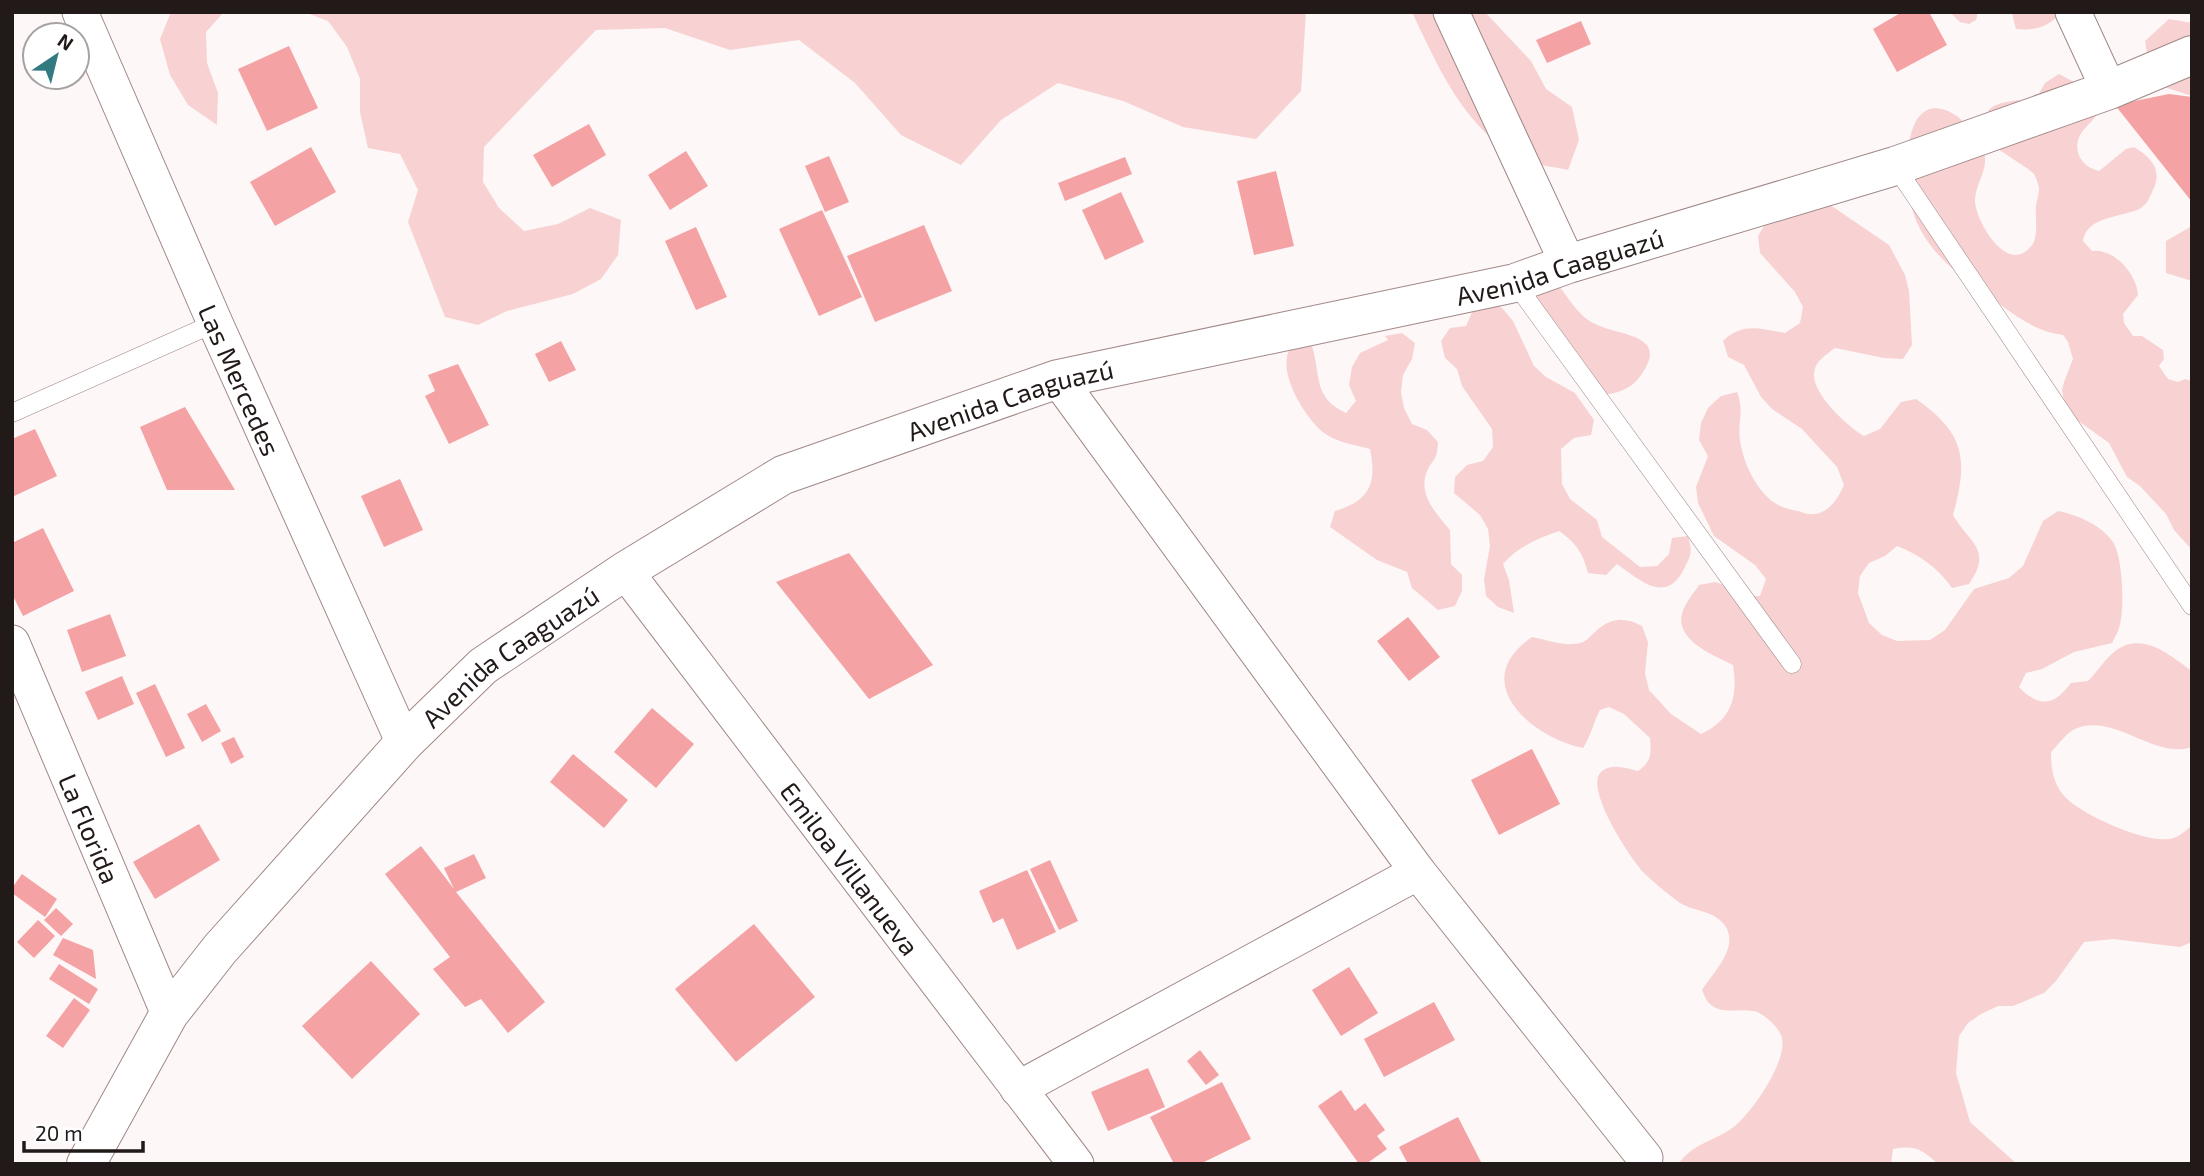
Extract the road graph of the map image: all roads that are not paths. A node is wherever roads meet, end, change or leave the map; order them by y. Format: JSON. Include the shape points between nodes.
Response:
{"nodes":[{"id":1,"x":80,"y":12,"type":"edge"},
{"id":2,"x":1451,"y":12,"type":"edge"},
{"id":3,"x":2073,"y":12,"type":"edge"},
{"id":4,"x":2192,"y":55,"type":"edge"},
{"id":5,"x":2109,"y":90,"type":"junction"},
{"id":6,"x":1895,"y":166,"type":"junction"},
{"id":7,"x":1568,"y":264,"type":"junction"},
{"id":8,"x":1515,"y":283,"type":"junction"},
{"id":9,"x":215,"y":323,"type":"junction"},
{"id":10,"x":1058,"y":379,"type":"junction"},
{"id":11,"x":12,"y":413,"type":"edge"},
{"id":12,"x":625,"y":571,"type":"junction"},
{"id":13,"x":2192,"y":606,"type":"edge"},
{"id":14,"x":12,"y":643,"type":"edge"},
{"id":15,"x":1792,"y":664,"type":"dead end"},
{"id":16,"x":404,"y":743,"type":"junction"},
{"id":17,"x":1418,"y":872,"type":"junction"},
{"id":18,"x":169,"y":1014,"type":"junction"},
{"id":19,"x":1018,"y":1088,"type":"junction"},
{"id":20,"x":1645,"y":1158,"type":"dead end"},
{"id":21,"x":86,"y":1164,"type":"edge"},
{"id":22,"x":1076,"y":1164,"type":"edge"}],
"edges":[{"from":1,"to":9,"type":"street","name":"Las Mercedes"},
{"from":2,"to":7,"type":"street"},
{"from":3,"to":5,"type":"street"},
{"from":4,"to":5,"type":"street","name":"Avenida Caaguazú"},
{"from":5,"to":6,"type":"street","name":"Avenida Caaguazú"},
{"from":6,"to":7,"type":"street","name":"Avenida Caaguazú"},
{"from":6,"to":13,"type":"lane"},
{"from":7,"to":8,"type":"street","name":"Avenida Caaguazú"},
{"from":8,"to":10,"type":"street","name":"Avenida Caaguazú"},
{"from":8,"to":15,"type":"lane"},
{"from":9,"to":11,"type":"lane"},
{"from":9,"to":16,"type":"street","name":"Las Mercedes"},
{"from":10,"to":12,"type":"street","name":"Avenida Caaguazú","via":[[783,475]]},
{"from":10,"to":17,"type":"street"},
{"from":12,"to":16,"type":"street","name":"Avenida Caaguazú","via":[[483,666]]},
{"from":12,"to":19,"type":"street","name":"Emiloa Villanueva"},
{"from":14,"to":18,"type":"street","name":"La Florida"},
{"from":16,"to":18,"type":"street","name":"Avenida Caaguazú","via":[[220,949]]},
{"from":17,"to":19,"type":"street"},
{"from":17,"to":20,"type":"street"},
{"from":18,"to":21,"type":"street","name":"Avenida Caaguazú"},
{"from":19,"to":22,"type":"street","name":"Emiloa Villanueva"}]}
